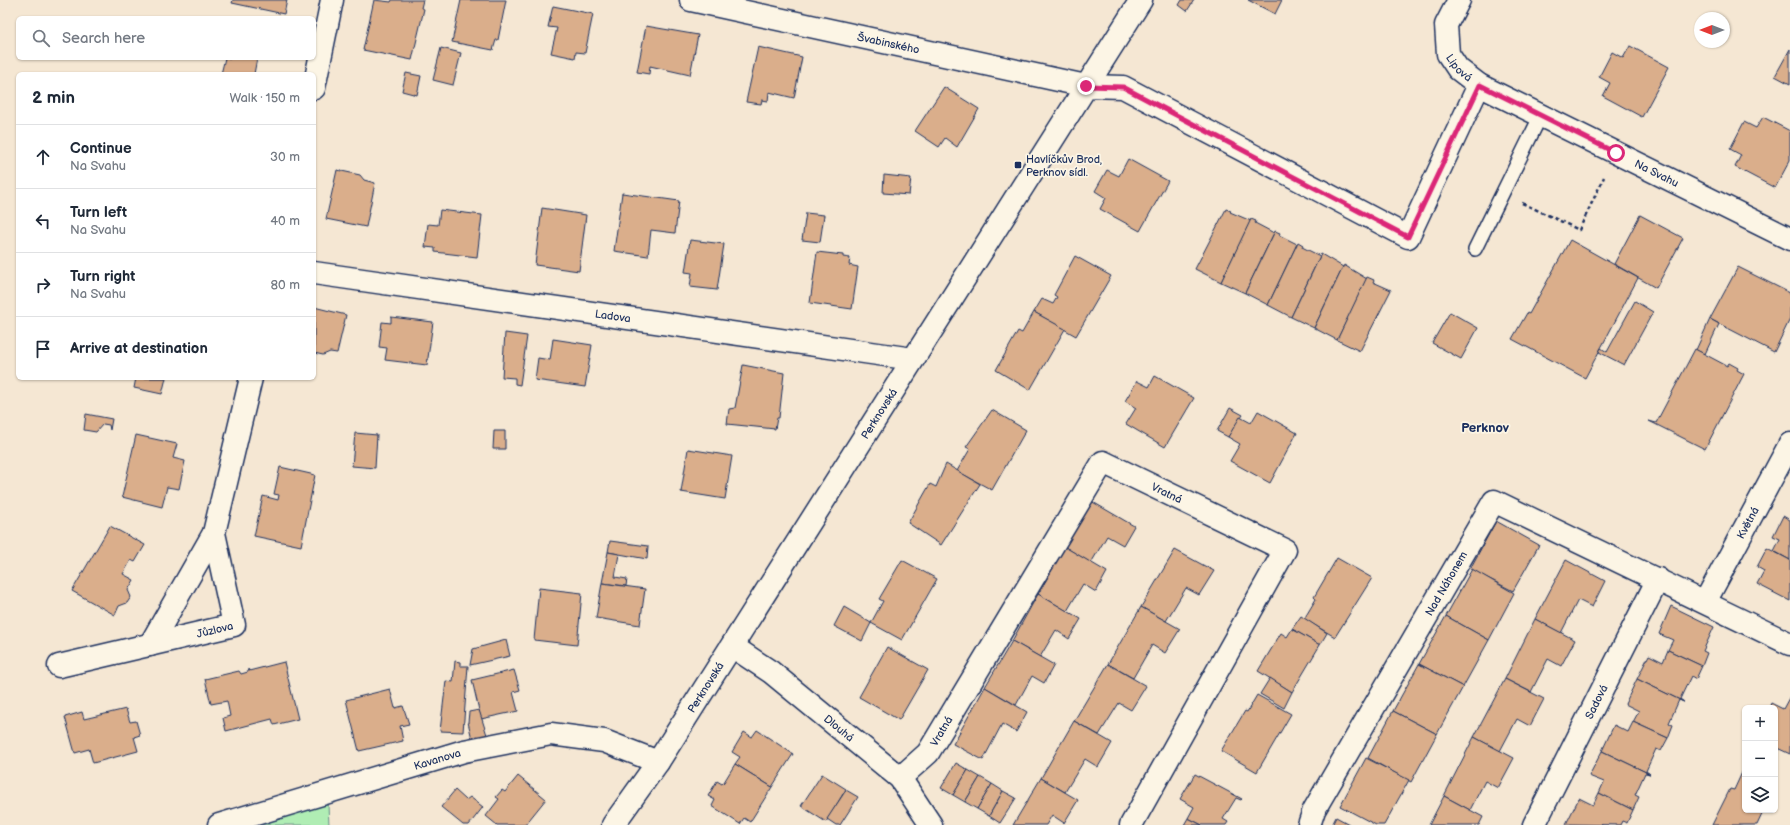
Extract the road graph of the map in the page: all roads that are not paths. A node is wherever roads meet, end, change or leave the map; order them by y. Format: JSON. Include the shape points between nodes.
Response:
{"nodes":[{"id":1,"x":332,"y":0,"type":"edge"},
{"id":2,"x":691,"y":0,"type":"edge"},
{"id":3,"x":1141,"y":0,"type":"edge"},
{"id":4,"x":1459,"y":0,"type":"edge"},
{"id":5,"x":316,"y":78,"type":"edge"},
{"id":6,"x":1480,"y":85,"type":"junction"},
{"id":7,"x":1086,"y":86,"type":"junction"},
{"id":8,"x":1541,"y":115,"type":"junction"},
{"id":9,"x":1790,"y":239,"type":"edge"},
{"id":10,"x":1475,"y":248,"type":"dead end"},
{"id":11,"x":316,"y":273,"type":"edge"},
{"id":12,"x":913,"y":359,"type":"junction"},
{"id":13,"x":251,"y":380,"type":"edge"},
{"id":14,"x":1790,"y":444,"type":"edge"},
{"id":15,"x":214,"y":533,"type":"junction"},
{"id":16,"x":1658,"y":579,"type":"junction"},
{"id":17,"x":1706,"y":602,"type":"junction"},
{"id":18,"x":1790,"y":644,"type":"edge"},
{"id":19,"x":150,"y":645,"type":"junction"},
{"id":20,"x":732,"y":646,"type":"junction"},
{"id":21,"x":59,"y":666,"type":"dead end"},
{"id":22,"x":658,"y":762,"type":"junction"},
{"id":23,"x":900,"y":778,"type":"junction"},
{"id":24,"x":219,"y":825,"type":"edge"},
{"id":25,"x":613,"y":825,"type":"edge"},
{"id":26,"x":931,"y":825,"type":"edge"},
{"id":27,"x":1131,"y":825,"type":"edge"},
{"id":28,"x":1309,"y":825,"type":"edge"},
{"id":29,"x":1534,"y":825,"type":"edge"}],
"edges":[{"from":1,"to":5,"type":"street"},
{"from":2,"to":7,"type":"street","name":"Švabinského"},
{"from":3,"to":7,"type":"street","name":"Perknovská"},
{"from":4,"to":6,"type":"street","name":"Lipová","via":[[1446,25],[1448,54],[1458,69]]},
{"from":6,"to":7,"type":"street","via":[[1408,237],[1123,87]]},
{"from":6,"to":8,"type":"street","name":"Na Svahu"},
{"from":7,"to":12,"type":"street","name":"Perknovská"},
{"from":8,"to":9,"type":"street","name":"Na Svahu"},
{"from":8,"to":10,"type":"lane"},
{"from":11,"to":12,"type":"street","name":"Ladova"},
{"from":12,"to":20,"type":"street","name":"Perknovská"},
{"from":13,"to":15,"type":"street","name":"Jůzlova"},
{"from":14,"to":17,"type":"street","name":"Květná"},
{"from":15,"to":19,"type":"street","name":"Jůzlova"},
{"from":15,"to":19,"type":"street","name":"Jůzlova","via":[[234,625]]},
{"from":16,"to":17,"type":"street"},
{"from":16,"to":28,"type":"street","name":"Nad Náhonem","via":[[1494,501],[1314,810]]},
{"from":16,"to":29,"type":"street","name":"Sadová"},
{"from":17,"to":18,"type":"street"},
{"from":19,"to":21,"type":"street","name":"Jůzlova"},
{"from":20,"to":22,"type":"street","name":"Perknovská"},
{"from":20,"to":23,"type":"street","name":"Dlouhá","via":[[771,672]]},
{"from":22,"to":24,"type":"street","name":"Kavanova","via":[[604,741],[551,734],[464,751]]},
{"from":22,"to":25,"type":"street","name":"Perknovská"},
{"from":23,"to":26,"type":"street","name":"Dlouhá"},
{"from":23,"to":27,"type":"street","name":"Vratná","via":[[928,753],[1103,462],[1286,550]]}]}
